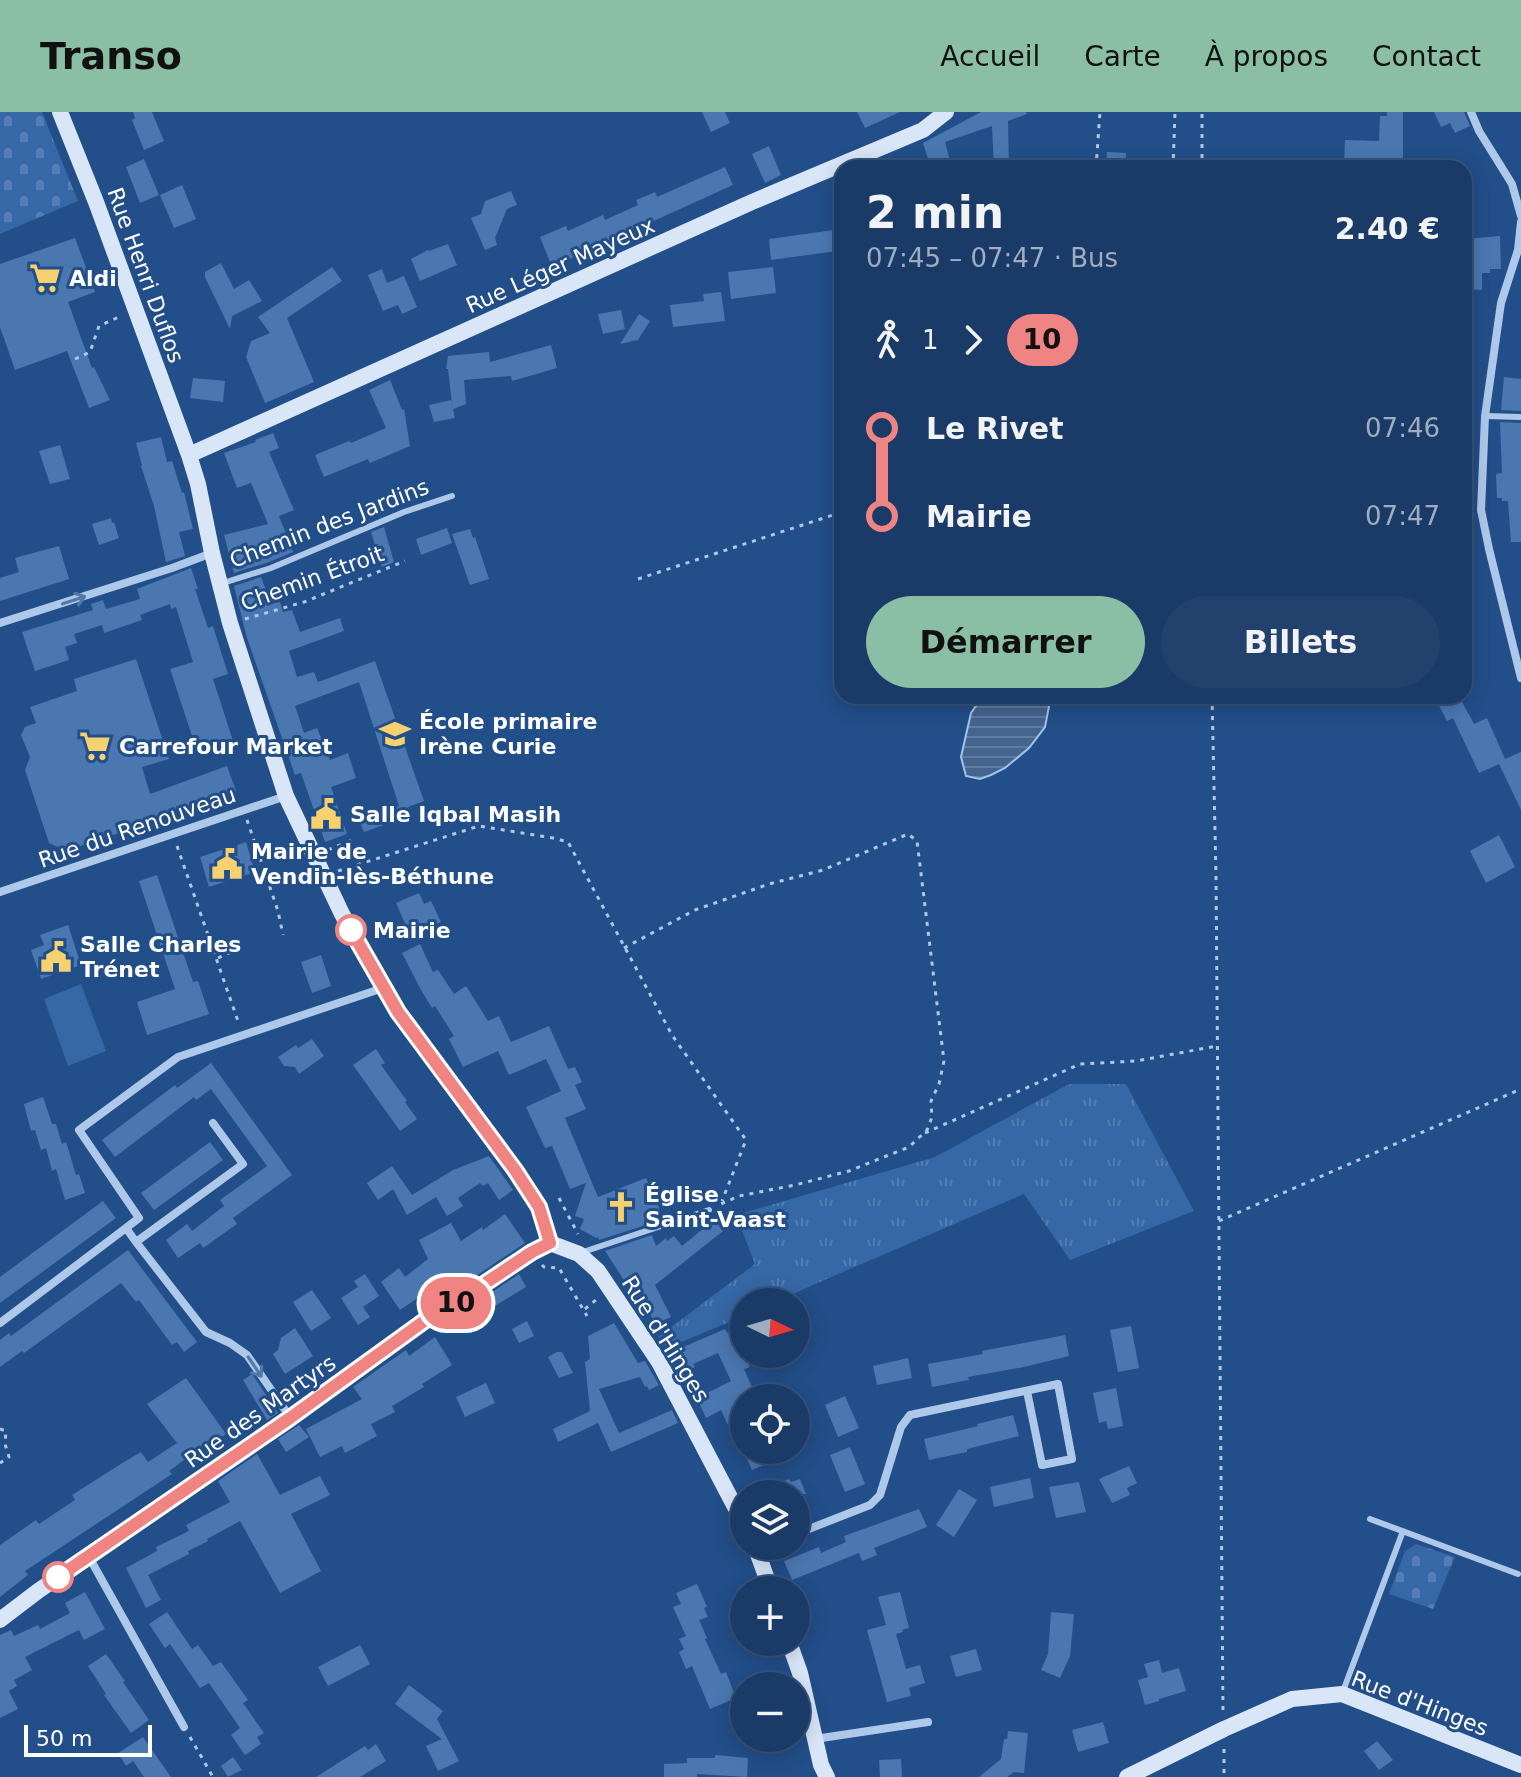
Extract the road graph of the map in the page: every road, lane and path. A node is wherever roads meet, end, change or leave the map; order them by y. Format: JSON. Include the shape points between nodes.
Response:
{"nodes":[{"id":1,"x":60,"y":112,"type":"edge"},
{"id":2,"x":946,"y":112,"type":"edge"},
{"id":3,"x":1100,"y":112,"type":"edge"},
{"id":4,"x":1175,"y":112,"type":"edge"},
{"id":5,"x":1202,"y":112,"type":"edge"},
{"id":6,"x":1471,"y":112,"type":"edge"},
{"id":7,"x":852,"y":160,"type":"edge"},
{"id":8,"x":1097,"y":160,"type":"edge"},
{"id":9,"x":1173,"y":160,"type":"edge"},
{"id":10,"x":1202,"y":160,"type":"edge"},
{"id":11,"x":834,"y":167,"type":"edge"},
{"id":12,"x":1521,"y":219,"type":"edge"},
{"id":13,"x":115,"y":319,"type":"dead end"},
{"id":14,"x":75,"y":359,"type":"dead end"},
{"id":15,"x":1485,"y":416,"type":"junction"},
{"id":16,"x":1521,"y":417,"type":"edge"},
{"id":17,"x":189,"y":455,"type":"junction"},
{"id":18,"x":452,"y":496,"type":"dead end"},
{"id":19,"x":834,"y":515,"type":"edge"},
{"id":20,"x":212,"y":553,"type":"junction"},
{"id":21,"x":405,"y":561,"type":"dead end"},
{"id":22,"x":638,"y":579,"type":"dead end"},
{"id":23,"x":220,"y":584,"type":"junction"},
{"id":24,"x":0,"y":623,"type":"edge"},
{"id":25,"x":230,"y":623,"type":"junction"},
{"id":26,"x":1521,"y":678,"type":"edge"},
{"id":27,"x":1212,"y":704,"type":"edge"},
{"id":28,"x":286,"y":796,"type":"junction"},
{"id":29,"x":243,"y":810,"type":"junction"},
{"id":30,"x":173,"y":834,"type":"junction"},
{"id":31,"x":309,"y":845,"type":"junction"},
{"id":32,"x":259,"y":853,"type":"junction"},
{"id":33,"x":360,"y":864,"type":"junction"},
{"id":34,"x":324,"y":876,"type":"junction"},
{"id":35,"x":0,"y":892,"type":"edge"},
{"id":36,"x":283,"y":935,"type":"dead end"},
{"id":37,"x":624,"y":948,"type":"junction"},
{"id":38,"x":236,"y":950,"type":"dead end"},
{"id":39,"x":216,"y":959,"type":"junction"},
{"id":40,"x":383,"y":988,"type":"junction"},
{"id":41,"x":243,"y":1035,"type":"junction"},
{"id":42,"x":1217,"y":1046,"type":"junction"},
{"id":43,"x":1521,"y":1089,"type":"edge"},
{"id":44,"x":213,"y":1123,"type":"dead end"},
{"id":45,"x":923,"y":1134,"type":"junction"},
{"id":46,"x":559,"y":1198,"type":"dead end"},
{"id":47,"x":709,"y":1210,"type":"dead end"},
{"id":48,"x":1219,"y":1221,"type":"junction"},
{"id":49,"x":126,"y":1228,"type":"junction"},
{"id":50,"x":136,"y":1242,"type":"junction"},
{"id":51,"x":550,"y":1243,"type":"junction"},
{"id":52,"x":598,"y":1247,"type":"junction"},
{"id":53,"x":532,"y":1252,"type":"junction"},
{"id":54,"x":579,"y":1254,"type":"junction"},
{"id":55,"x":587,"y":1316,"type":"dead end"},
{"id":56,"x":0,"y":1323,"type":"edge"},
{"id":57,"x":1027,"y":1391,"type":"junction"},
{"id":58,"x":290,"y":1418,"type":"junction"},
{"id":59,"x":0,"y":1429,"type":"edge"},
{"id":60,"x":3,"y":1444,"type":"edge"},
{"id":61,"x":0,"y":1463,"type":"edge"},
{"id":62,"x":730,"y":1497,"type":"edge"},
{"id":63,"x":1370,"y":1519,"type":"dead end"},
{"id":64,"x":810,"y":1529,"type":"edge"},
{"id":65,"x":1403,"y":1531,"type":"junction"},
{"id":66,"x":89,"y":1557,"type":"junction"},
{"id":67,"x":1518,"y":1574,"type":"dead end"},
{"id":68,"x":0,"y":1620,"type":"edge"},
{"id":69,"x":794,"y":1656,"type":"edge"},
{"id":70,"x":1342,"y":1694,"type":"junction"},
{"id":71,"x":928,"y":1722,"type":"dead end"},
{"id":72,"x":184,"y":1727,"type":"joint"},
{"id":73,"x":1224,"y":1729,"type":"junction"},
{"id":74,"x":815,"y":1739,"type":"junction"},
{"id":75,"x":1521,"y":1765,"type":"edge"},
{"id":76,"x":822,"y":1773,"type":"edge"},
{"id":77,"x":213,"y":1777,"type":"edge"},
{"id":78,"x":1127,"y":1777,"type":"edge"},
{"id":79,"x":1224,"y":1777,"type":"edge"}],
"edges":[{"from":1,"to":17,"type":"street","name":"Rue Henri Duflos"},
{"from":2,"to":7,"type":"street","name":"Rue Léger Mayeux","via":[[923,130]]},
{"from":3,"to":8,"type":"path"},
{"from":4,"to":9,"type":"path"},
{"from":5,"to":10,"type":"path"},
{"from":6,"to":12,"type":"street","via":[[1512,184]]},
{"from":11,"to":17,"type":"street","name":"Rue Léger Mayeux"},
{"from":12,"to":15,"type":"street","via":[[1518,250],[1501,303]]},
{"from":13,"to":14,"type":"path","via":[[99,326],[90,352]]},
{"from":15,"to":16,"type":"lane"},
{"from":15,"to":26,"type":"street","via":[[1481,510]]},
{"from":17,"to":20,"type":"street","name":"Rue Henri Duflos"},
{"from":18,"to":23,"type":"lane","name":"Chemin des Jardins"},
{"from":19,"to":22,"type":"path"},
{"from":20,"to":23,"type":"street","name":"Rue Henri Duflos"},
{"from":24,"to":20,"type":"street","one_way":true},
{"from":21,"to":25,"type":"path","name":"Chemin Étroit","via":[[304,602]]},
{"from":23,"to":25,"type":"street","name":"Rue Henri Duflos"},
{"from":25,"to":28,"type":"street","name":"Rue Henri Duflos"},
{"from":27,"to":42,"type":"path"},
{"from":28,"to":29,"type":"street","name":"Rue du Renouveau"},
{"from":28,"to":31,"type":"street","name":"Rue Henri Duflos"},
{"from":29,"to":30,"type":"street","name":"Rue du Renouveau"},
{"from":29,"to":32,"type":"path"},
{"from":30,"to":35,"type":"street","name":"Rue du Renouveau"},
{"from":30,"to":39,"type":"path"},
{"from":31,"to":32,"type":"path"},
{"from":31,"to":33,"type":"path","via":[[320,840],[325,852],[350,841]]},
{"from":31,"to":34,"type":"street","name":"Rue Henri Duflos"},
{"from":32,"to":36,"type":"path"},
{"from":33,"to":34,"type":"path"},
{"from":33,"to":37,"type":"path","via":[[479,826],[568,842]]},
{"from":34,"to":40,"type":"street","name":"Rue Henri Duflos"},
{"from":37,"to":45,"type":"path","via":[[672,1035],[746,1140],[721,1204],[849,1171],[909,1147]]},
{"from":37,"to":45,"type":"path","via":[[695,910],[823,870],[908,834],[917,841],[944,1061]]},
{"from":38,"to":39,"type":"path"},
{"from":39,"to":41,"type":"path"},
{"from":40,"to":41,"type":"street"},
{"from":40,"to":51,"type":"street","name":"Rue Henri Duflos","via":[[515,1170],[539,1207]]},
{"from":41,"to":49,"type":"street","via":[[178,1057],[79,1130],[139,1218]]},
{"from":42,"to":45,"type":"path","via":[[1136,1061],[1080,1064]]},
{"from":42,"to":48,"type":"path"},
{"from":43,"to":48,"type":"path"},
{"from":44,"to":50,"type":"street","via":[[243,1164]]},
{"from":46,"to":52,"type":"path","via":[[576,1233]]},
{"from":47,"to":52,"type":"lane"},
{"from":48,"to":73,"type":"path"},
{"from":49,"to":50,"type":"street"},
{"from":49,"to":56,"type":"street"},
{"from":50,"to":58,"type":"street","one_way":true,"via":[[206,1332],[247,1355]]},
{"from":51,"to":53,"type":"street","name":"Rue des Martyrs"},
{"from":51,"to":54,"type":"street","name":"Rue d'Hinges"},
{"from":52,"to":54,"type":"lane"},
{"from":53,"to":55,"type":"path","via":[[544,1267],[559,1268]]},
{"from":53,"to":58,"type":"street","name":"Rue des Martyrs","via":[[427,1319]]},
{"from":54,"to":62,"type":"street","name":"Rue d'Hinges","via":[[598,1271],[659,1362]]},
{"from":57,"to":57,"type":"street","via":[[1058,1384],[1072,1459],[1042,1465]]},
{"from":57,"to":64,"type":"street","via":[[910,1415],[901,1427],[880,1495],[870,1505]]},
{"from":58,"to":66,"type":"street","name":"Rue des Martyrs"},
{"from":59,"to":60,"type":"path","via":[[6,1431]]},
{"from":60,"to":61,"type":"path","via":[[9,1457]]},
{"from":63,"to":65,"type":"lane"},
{"from":65,"to":67,"type":"lane"},
{"from":65,"to":70,"type":"lane"},
{"from":66,"to":68,"type":"street","name":"Rue des Martyrs"},
{"from":66,"to":72,"type":"street"},
{"from":69,"to":74,"type":"street"},
{"from":70,"to":73,"type":"street","name":"Rue d'Hinges","via":[[1292,1699]]},
{"from":70,"to":75,"type":"street","name":"Rue d'Hinges"},
{"from":71,"to":74,"type":"street"},
{"from":72,"to":77,"type":"path"},
{"from":73,"to":78,"type":"street","name":"Rue d'Hinges"},
{"from":73,"to":79,"type":"path"},
{"from":74,"to":76,"type":"street"}]}
